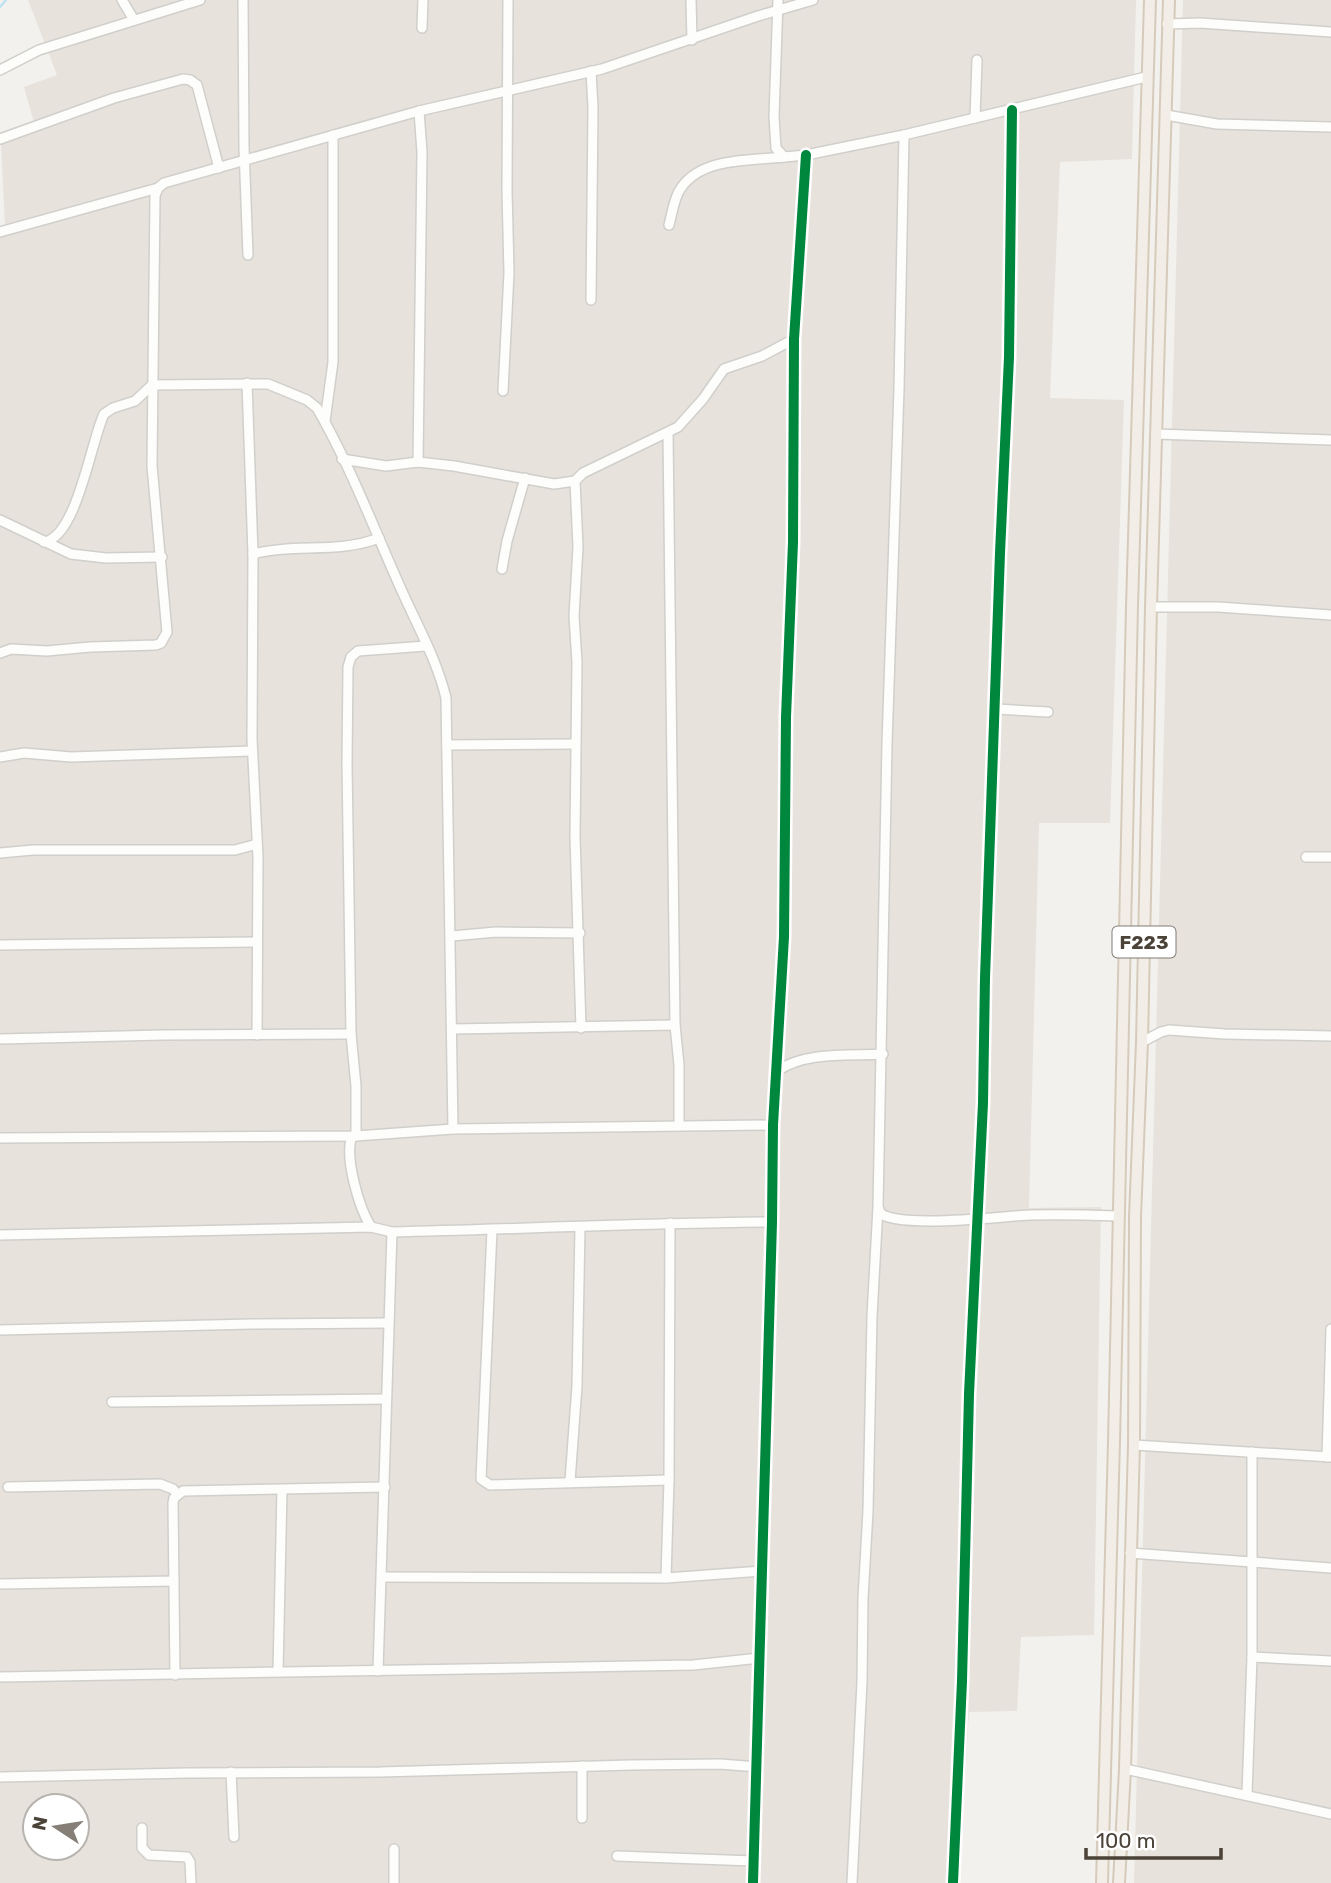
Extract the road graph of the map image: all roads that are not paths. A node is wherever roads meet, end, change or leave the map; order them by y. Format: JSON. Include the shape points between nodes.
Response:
{"nodes":[{"id":1,"x":122,"y":0,"type":"edge"},
{"id":2,"x":200,"y":0,"type":"edge"},
{"id":3,"x":243,"y":0,"type":"edge"},
{"id":4,"x":422,"y":0,"type":"edge"},
{"id":5,"x":508,"y":0,"type":"edge"},
{"id":6,"x":691,"y":0,"type":"edge"},
{"id":7,"x":778,"y":0,"type":"edge"},
{"id":8,"x":813,"y":0,"type":"edge"},
{"id":9,"x":1150,"y":0,"type":"edge"},
{"id":10,"x":1169,"y":0,"type":"edge"},
{"id":11,"x":778,"y":11,"type":"junction"},
{"id":12,"x":134,"y":20,"type":"junction"},
{"id":13,"x":1167,"y":24,"type":"junction"},
{"id":14,"x":422,"y":28,"type":"dead end"},
{"id":15,"x":1331,"y":32,"type":"edge"},
{"id":16,"x":692,"y":40,"type":"junction"},
{"id":17,"x":977,"y":60,"type":"dead end"},
{"id":18,"x":0,"y":70,"type":"edge"},
{"id":19,"x":591,"y":71,"type":"junction"},
{"id":20,"x":1146,"y":77,"type":"junction"},
{"id":21,"x":507,"y":91,"type":"junction"},
{"id":22,"x":1012,"y":110,"type":"junction"},
{"id":23,"x":419,"y":111,"type":"junction"},
{"id":24,"x":1166,"y":115,"type":"junction"},
{"id":25,"x":975,"y":118,"type":"junction"},
{"id":26,"x":1331,"y":127,"type":"edge"},
{"id":27,"x":333,"y":135,"type":"junction"},
{"id":28,"x":904,"y":135,"type":"junction"},
{"id":29,"x":0,"y":139,"type":"edge"},
{"id":30,"x":806,"y":155,"type":"junction"},
{"id":31,"x":784,"y":157,"type":"junction"},
{"id":32,"x":245,"y":161,"type":"junction"},
{"id":33,"x":219,"y":168,"type":"junction"},
{"id":34,"x":158,"y":188,"type":"junction"},
{"id":35,"x":669,"y":225,"type":"dead end"},
{"id":36,"x":0,"y":232,"type":"edge"},
{"id":37,"x":248,"y":255,"type":"dead end"},
{"id":38,"x":591,"y":300,"type":"dead end"},
{"id":39,"x":794,"y":339,"type":"junction"},
{"id":40,"x":247,"y":383,"type":"junction"},
{"id":41,"x":152,"y":385,"type":"junction"},
{"id":42,"x":503,"y":391,"type":"dead end"},
{"id":43,"x":325,"y":423,"type":"junction"},
{"id":44,"x":668,"y":433,"type":"junction"},
{"id":45,"x":1156,"y":434,"type":"junction"},
{"id":46,"x":1331,"y":440,"type":"edge"},
{"id":47,"x":342,"y":459,"type":"junction"},
{"id":48,"x":418,"y":462,"type":"junction"},
{"id":49,"x":525,"y":478,"type":"junction"},
{"id":50,"x":575,"y":481,"type":"junction"},
{"id":51,"x":0,"y":520,"type":"edge"},
{"id":52,"x":379,"y":538,"type":"junction"},
{"id":53,"x":44,"y":542,"type":"junction"},
{"id":54,"x":253,"y":554,"type":"junction"},
{"id":55,"x":162,"y":557,"type":"junction"},
{"id":56,"x":502,"y":569,"type":"dead end"},
{"id":57,"x":1151,"y":607,"type":"junction"},
{"id":58,"x":1331,"y":615,"type":"edge"},
{"id":59,"x":426,"y":646,"type":"junction"},
{"id":60,"x":0,"y":653,"type":"edge"},
{"id":61,"x":996,"y":709,"type":"junction"},
{"id":62,"x":1048,"y":712,"type":"dead end"},
{"id":63,"x":575,"y":744,"type":"junction"},
{"id":64,"x":447,"y":745,"type":"junction"},
{"id":65,"x":252,"y":751,"type":"junction"},
{"id":66,"x":0,"y":757,"type":"edge"},
{"id":67,"x":257,"y":844,"type":"junction"},
{"id":68,"x":0,"y":853,"type":"edge"},
{"id":69,"x":1306,"y":856,"type":"dead end"},
{"id":70,"x":1331,"y":857,"type":"edge"},
{"id":71,"x":1126,"y":914,"type":"junction"},
{"id":72,"x":1145,"y":915,"type":"junction"},
{"id":73,"x":579,"y":933,"type":"junction"},
{"id":74,"x":452,"y":936,"type":"junction"},
{"id":75,"x":256,"y":942,"type":"junction"},
{"id":76,"x":0,"y":945,"type":"edge"},
{"id":77,"x":675,"y":1025,"type":"junction"},
{"id":78,"x":581,"y":1028,"type":"junction"},
{"id":79,"x":452,"y":1029,"type":"junction"},
{"id":80,"x":351,"y":1034,"type":"junction"},
{"id":81,"x":257,"y":1035,"type":"junction"},
{"id":82,"x":1331,"y":1036,"type":"edge"},
{"id":83,"x":0,"y":1040,"type":"edge"},
{"id":84,"x":1142,"y":1042,"type":"junction"},
{"id":85,"x":883,"y":1054,"type":"junction"},
{"id":86,"x":777,"y":1071,"type":"junction"},
{"id":87,"x":679,"y":1125,"type":"junction"},
{"id":88,"x":773,"y":1125,"type":"junction"},
{"id":89,"x":453,"y":1129,"type":"junction"},
{"id":90,"x":356,"y":1136,"type":"junction"},
{"id":91,"x":0,"y":1138,"type":"edge"},
{"id":92,"x":880,"y":1214,"type":"junction"},
{"id":93,"x":1119,"y":1216,"type":"junction"},
{"id":94,"x":979,"y":1218,"type":"junction"},
{"id":95,"x":772,"y":1222,"type":"junction"},
{"id":96,"x":670,"y":1223,"type":"junction"},
{"id":97,"x":371,"y":1227,"type":"junction"},
{"id":98,"x":580,"y":1228,"type":"junction"},
{"id":99,"x":492,"y":1230,"type":"junction"},
{"id":100,"x":392,"y":1232,"type":"junction"},
{"id":101,"x":0,"y":1235,"type":"edge"},
{"id":102,"x":388,"y":1323,"type":"junction"},
{"id":103,"x":1331,"y":1329,"type":"edge"},
{"id":104,"x":0,"y":1330,"type":"edge"},
{"id":105,"x":386,"y":1399,"type":"junction"},
{"id":106,"x":112,"y":1402,"type":"dead end"},
{"id":107,"x":1134,"y":1445,"type":"junction"},
{"id":108,"x":1252,"y":1452,"type":"junction"},
{"id":109,"x":1329,"y":1457,"type":"edge"},
{"id":110,"x":669,"y":1480,"type":"junction"},
{"id":111,"x":570,"y":1481,"type":"junction"},
{"id":112,"x":8,"y":1487,"type":"dead end"},
{"id":113,"x":385,"y":1487,"type":"junction"},
{"id":114,"x":282,"y":1490,"type":"junction"},
{"id":115,"x":177,"y":1494,"type":"junction"},
{"id":116,"x":1130,"y":1553,"type":"junction"},
{"id":117,"x":1252,"y":1561,"type":"junction"},
{"id":118,"x":1331,"y":1568,"type":"edge"},
{"id":119,"x":762,"y":1572,"type":"junction"},
{"id":120,"x":382,"y":1577,"type":"junction"},
{"id":121,"x":666,"y":1578,"type":"junction"},
{"id":122,"x":174,"y":1581,"type":"junction"},
{"id":123,"x":0,"y":1584,"type":"edge"},
{"id":124,"x":1252,"y":1657,"type":"junction"},
{"id":125,"x":760,"y":1658,"type":"junction"},
{"id":126,"x":1331,"y":1661,"type":"edge"},
{"id":127,"x":378,"y":1671,"type":"junction"},
{"id":128,"x":278,"y":1672,"type":"junction"},
{"id":129,"x":175,"y":1675,"type":"junction"},
{"id":130,"x":0,"y":1677,"type":"edge"},
{"id":131,"x":582,"y":1766,"type":"junction"},
{"id":132,"x":758,"y":1767,"type":"junction"},
{"id":133,"x":1125,"y":1769,"type":"junction"},
{"id":134,"x":232,"y":1772,"type":"junction"},
{"id":135,"x":0,"y":1777,"type":"edge"},
{"id":136,"x":1247,"y":1794,"type":"junction"},
{"id":137,"x":1331,"y":1814,"type":"edge"},
{"id":138,"x":1105,"y":1815,"type":"junction"},
{"id":139,"x":1122,"y":1815,"type":"junction"},
{"id":140,"x":582,"y":1818,"type":"dead end"},
{"id":141,"x":142,"y":1828,"type":"dead end"},
{"id":142,"x":234,"y":1837,"type":"dead end"},
{"id":143,"x":394,"y":1849,"type":"dead end"},
{"id":144,"x":617,"y":1856,"type":"dead end"},
{"id":145,"x":753,"y":1861,"type":"junction"},
{"id":146,"x":191,"y":1883,"type":"edge"},
{"id":147,"x":394,"y":1883,"type":"edge"},
{"id":148,"x":753,"y":1883,"type":"edge"},
{"id":149,"x":852,"y":1883,"type":"edge"},
{"id":150,"x":953,"y":1883,"type":"edge"},
{"id":151,"x":1102,"y":1883,"type":"edge"},
{"id":152,"x":1119,"y":1883,"type":"edge"}],
"edges":[{"from":1,"to":12,"type":"street"},
{"from":2,"to":12,"type":"street"},
{"from":3,"to":32,"type":"street"},
{"from":4,"to":14,"type":"street"},
{"from":5,"to":21,"type":"street"},
{"from":6,"to":16,"type":"street"},
{"from":7,"to":11,"type":"street"},
{"from":8,"to":11,"type":"street"},
{"from":9,"to":20,"type":"main road","number":"F223"},
{"from":10,"to":13,"type":"main road","number":"F223"},
{"from":11,"to":16,"type":"street"},
{"from":11,"to":31,"type":"street","via":[[774,117],[776,148]]},
{"from":12,"to":18,"type":"street","via":[[39,50]]},
{"from":13,"to":15,"type":"street"},
{"from":13,"to":24,"type":"main road","number":"F223"},
{"from":16,"to":19,"type":"street"},
{"from":17,"to":25,"type":"street"},
{"from":19,"to":21,"type":"street"},
{"from":19,"to":38,"type":"street"},
{"from":20,"to":22,"type":"street"},
{"from":20,"to":71,"type":"main road","number":"F223"},
{"from":21,"to":23,"type":"street"},
{"from":21,"to":42,"type":"street","via":[[509,273]]},
{"from":22,"to":25,"type":"street"},
{"from":22,"to":61,"type":"street","via":[[1009,357]]},
{"from":23,"to":27,"type":"street"},
{"from":23,"to":48,"type":"street"},
{"from":24,"to":26,"type":"street","via":[[1217,124]]},
{"from":24,"to":45,"type":"main road","number":"F223"},
{"from":25,"to":28,"type":"street"},
{"from":27,"to":32,"type":"street"},
{"from":27,"to":43,"type":"street","via":[[333,362]]},
{"from":28,"to":30,"type":"street"},
{"from":28,"to":85,"type":"street"},
{"from":29,"to":33,"type":"street","via":[[183,79],[197,85]]},
{"from":30,"to":31,"type":"street"},
{"from":30,"to":39,"type":"street"},
{"from":31,"to":35,"type":"street","via":[[714,165],[696,172],[679,189]]},
{"from":32,"to":33,"type":"street"},
{"from":32,"to":37,"type":"street"},
{"from":33,"to":34,"type":"street"},
{"from":34,"to":36,"type":"street"},
{"from":34,"to":41,"type":"street"},
{"from":39,"to":44,"type":"street","via":[[724,369],[691,414]]},
{"from":39,"to":86,"type":"street","via":[[784,937]]},
{"from":40,"to":41,"type":"street"},
{"from":40,"to":43,"type":"street","via":[[279,387],[307,400]]},
{"from":40,"to":54,"type":"street"},
{"from":41,"to":53,"type":"street","via":[[135,401],[104,414],[76,499],[60,533]]},
{"from":41,"to":55,"type":"street","via":[[152,466]]},
{"from":43,"to":47,"type":"street"},
{"from":44,"to":50,"type":"street"},
{"from":44,"to":77,"type":"street"},
{"from":45,"to":46,"type":"street"},
{"from":45,"to":57,"type":"main road","number":"F223"},
{"from":47,"to":48,"type":"street","via":[[394,466]]},
{"from":47,"to":52,"type":"street"},
{"from":48,"to":49,"type":"street"},
{"from":49,"to":50,"type":"street","via":[[554,484]]},
{"from":49,"to":56,"type":"street"},
{"from":50,"to":63,"type":"street"},
{"from":51,"to":53,"type":"street"},
{"from":52,"to":54,"type":"street","via":[[348,547]]},
{"from":52,"to":59,"type":"street"},
{"from":53,"to":55,"type":"street","via":[[89,557]]},
{"from":54,"to":65,"type":"street"},
{"from":55,"to":60,"type":"street","via":[[167,632],[161,643]]},
{"from":57,"to":58,"type":"street"},
{"from":57,"to":72,"type":"main road","number":"F223"},
{"from":59,"to":64,"type":"street","via":[[439,668],[446,698]]},
{"from":59,"to":80,"type":"street","via":[[358,651],[348,667]]},
{"from":61,"to":62,"type":"street"},
{"from":61,"to":94,"type":"street"},
{"from":63,"to":64,"type":"street"},
{"from":63,"to":73,"type":"street"},
{"from":64,"to":74,"type":"street"},
{"from":65,"to":66,"type":"street"},
{"from":65,"to":67,"type":"street"},
{"from":67,"to":68,"type":"street","via":[[235,850]]},
{"from":67,"to":75,"type":"street"},
{"from":69,"to":70,"type":"street"},
{"from":71,"to":72,"type":"main road"},
{"from":71,"to":93,"type":"main road","number":"F223"},
{"from":72,"to":84,"type":"main road","number":"F223"},
{"from":73,"to":74,"type":"street"},
{"from":73,"to":78,"type":"street"},
{"from":74,"to":79,"type":"street"},
{"from":75,"to":76,"type":"street"},
{"from":75,"to":81,"type":"street"},
{"from":77,"to":78,"type":"street"},
{"from":77,"to":87,"type":"street"},
{"from":78,"to":79,"type":"street"},
{"from":79,"to":89,"type":"street"},
{"from":80,"to":81,"type":"street"},
{"from":80,"to":90,"type":"street"},
{"from":81,"to":83,"type":"street"},
{"from":82,"to":84,"type":"street","via":[[1169,1030]]},
{"from":84,"to":107,"type":"main road","number":"F223","via":[[1135,1217]]},
{"from":85,"to":86,"type":"street","via":[[803,1059]]},
{"from":85,"to":92,"type":"street"},
{"from":86,"to":88,"type":"street"},
{"from":87,"to":88,"type":"street"},
{"from":87,"to":89,"type":"street"},
{"from":88,"to":95,"type":"street"},
{"from":89,"to":90,"type":"street"},
{"from":90,"to":91,"type":"street"},
{"from":90,"to":97,"type":"street","via":[[350,1141],[351,1172]]},
{"from":92,"to":94,"type":"street","via":[[890,1219],[930,1221]]},
{"from":92,"to":149,"type":"street","via":[[872,1316],[869,1511]]},
{"from":93,"to":94,"type":"street"},
{"from":93,"to":138,"type":"main road","number":"F223"},
{"from":94,"to":150,"type":"street"},
{"from":95,"to":96,"type":"street"},
{"from":95,"to":119,"type":"street"},
{"from":96,"to":98,"type":"street"},
{"from":96,"to":110,"type":"street"},
{"from":97,"to":100,"type":"street"},
{"from":97,"to":101,"type":"street"},
{"from":98,"to":99,"type":"street"},
{"from":98,"to":111,"type":"street"},
{"from":99,"to":100,"type":"street"},
{"from":99,"to":111,"type":"street","via":[[481,1479],[490,1485]]},
{"from":100,"to":102,"type":"street"},
{"from":102,"to":104,"type":"street"},
{"from":102,"to":105,"type":"street"},
{"from":103,"to":109,"type":"street"},
{"from":105,"to":106,"type":"street"},
{"from":105,"to":113,"type":"street"},
{"from":107,"to":108,"type":"street"},
{"from":107,"to":116,"type":"main road","number":"F223"},
{"from":108,"to":109,"type":"street"},
{"from":108,"to":117,"type":"street"},
{"from":110,"to":111,"type":"street"},
{"from":110,"to":121,"type":"street"},
{"from":112,"to":115,"type":"street","via":[[160,1485]]},
{"from":113,"to":114,"type":"street"},
{"from":113,"to":120,"type":"street"},
{"from":114,"to":115,"type":"street"},
{"from":114,"to":128,"type":"street"},
{"from":115,"to":122,"type":"street","via":[[173,1503]]},
{"from":116,"to":117,"type":"street"},
{"from":116,"to":133,"type":"main road","number":"F223"},
{"from":117,"to":118,"type":"street"},
{"from":117,"to":124,"type":"street"},
{"from":119,"to":121,"type":"street"},
{"from":119,"to":125,"type":"street"},
{"from":120,"to":121,"type":"street"},
{"from":120,"to":127,"type":"street"},
{"from":122,"to":123,"type":"street"},
{"from":122,"to":129,"type":"street"},
{"from":124,"to":126,"type":"street"},
{"from":124,"to":136,"type":"street"},
{"from":125,"to":127,"type":"street","via":[[693,1665]]},
{"from":125,"to":132,"type":"street"},
{"from":127,"to":128,"type":"street"},
{"from":128,"to":129,"type":"street"},
{"from":129,"to":130,"type":"street"},
{"from":131,"to":132,"type":"street"},
{"from":131,"to":134,"type":"street"},
{"from":131,"to":140,"type":"street"},
{"from":132,"to":145,"type":"street"},
{"from":133,"to":136,"type":"street"},
{"from":133,"to":139,"type":"main road","number":"F223"},
{"from":134,"to":135,"type":"street"},
{"from":134,"to":142,"type":"street"},
{"from":136,"to":137,"type":"street"},
{"from":138,"to":139,"type":"main road"},
{"from":138,"to":151,"type":"main road","number":"F223"},
{"from":139,"to":152,"type":"main road","number":"F223"},
{"from":141,"to":146,"type":"street","via":[[142,1848],[149,1855],[187,1857]]},
{"from":143,"to":147,"type":"street"},
{"from":144,"to":145,"type":"street"},
{"from":145,"to":148,"type":"street"}]}
